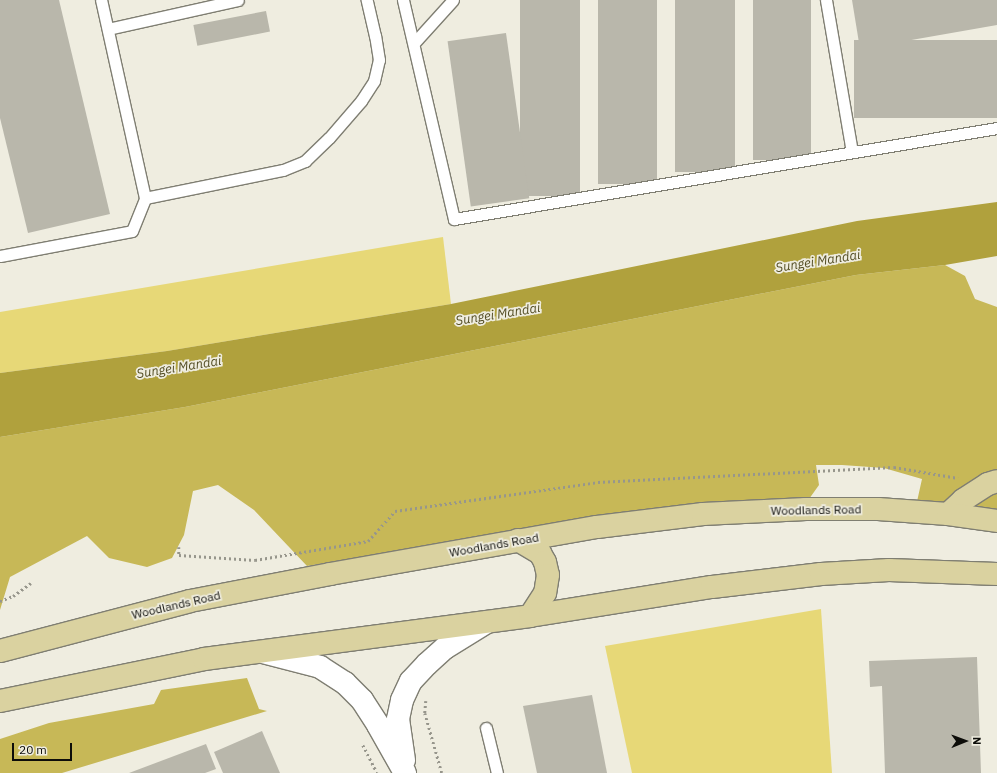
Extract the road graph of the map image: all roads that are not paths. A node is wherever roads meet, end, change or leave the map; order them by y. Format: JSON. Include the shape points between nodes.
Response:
{"nodes":[{"id":1,"x":101,"y":0,"type":"edge"},
{"id":2,"x":238,"y":0,"type":"edge"},
{"id":3,"x":367,"y":0,"type":"edge"},
{"id":4,"x":403,"y":0,"type":"edge"},
{"id":5,"x":453,"y":0,"type":"edge"},
{"id":6,"x":826,"y":0,"type":"edge"},
{"id":7,"x":108,"y":29,"type":"junction"},
{"id":8,"x":414,"y":43,"type":"junction"},
{"id":9,"x":997,"y":128,"type":"edge"},
{"id":10,"x":852,"y":152,"type":"junction"},
{"id":11,"x":145,"y":198,"type":"junction"},
{"id":12,"x":0,"y":256,"type":"edge"},
{"id":13,"x":997,"y":481,"type":"edge"},
{"id":14,"x":948,"y":514,"type":"junction"},
{"id":15,"x":997,"y":521,"type":"edge"},
{"id":16,"x":518,"y":540,"type":"junction"},
{"id":17,"x":997,"y":574,"type":"edge"},
{"id":18,"x":530,"y":616,"type":"junction"},
{"id":19,"x":487,"y":622,"type":"junction"},
{"id":20,"x":0,"y":651,"type":"edge"},
{"id":21,"x":263,"y":652,"type":"junction"},
{"id":22,"x":0,"y":701,"type":"edge"},
{"id":23,"x":486,"y":728,"type":"dead end"},
{"id":24,"x":405,"y":773,"type":"edge"},
{"id":25,"x":497,"y":773,"type":"edge"}],
"edges":[{"from":1,"to":7,"type":"lane"},
{"from":2,"to":7,"type":"lane"},
{"from":3,"to":11,"type":"lane","via":[[379,60],[374,81],[329,138],[306,161],[283,170]]},
{"from":4,"to":8,"type":"lane"},
{"from":5,"to":8,"type":"lane"},
{"from":6,"to":10,"type":"lane"},
{"from":7,"to":11,"type":"lane"},
{"from":8,"to":10,"type":"lane","via":[[454,219]]},
{"from":9,"to":10,"type":"lane"},
{"from":11,"to":12,"type":"lane","via":[[132,231]]},
{"from":13,"to":14,"type":"main road","via":[[963,500]]},
{"from":14,"to":15,"type":"main road","name":"Woodlands Road"},
{"from":14,"to":16,"type":"main road","name":"Woodlands Road","via":[[878,509],[806,509],[703,514]]},
{"from":16,"to":18,"type":"main road","via":[[540,553],[548,575],[545,593]]},
{"from":16,"to":20,"type":"main road","name":"Woodlands Road","via":[[190,601]]},
{"from":17,"to":18,"type":"main road","via":[[889,570],[821,574],[712,587]]},
{"from":18,"to":19,"type":"main road"},
{"from":19,"to":21,"type":"main road"},
{"from":19,"to":24,"type":"street","via":[[445,648],[411,681],[402,700],[398,719]]},
{"from":21,"to":22,"type":"main road","via":[[204,659]]},
{"from":21,"to":24,"type":"street","via":[[320,667],[345,683],[362,700]]},
{"from":23,"to":25,"type":"lane"}]}
